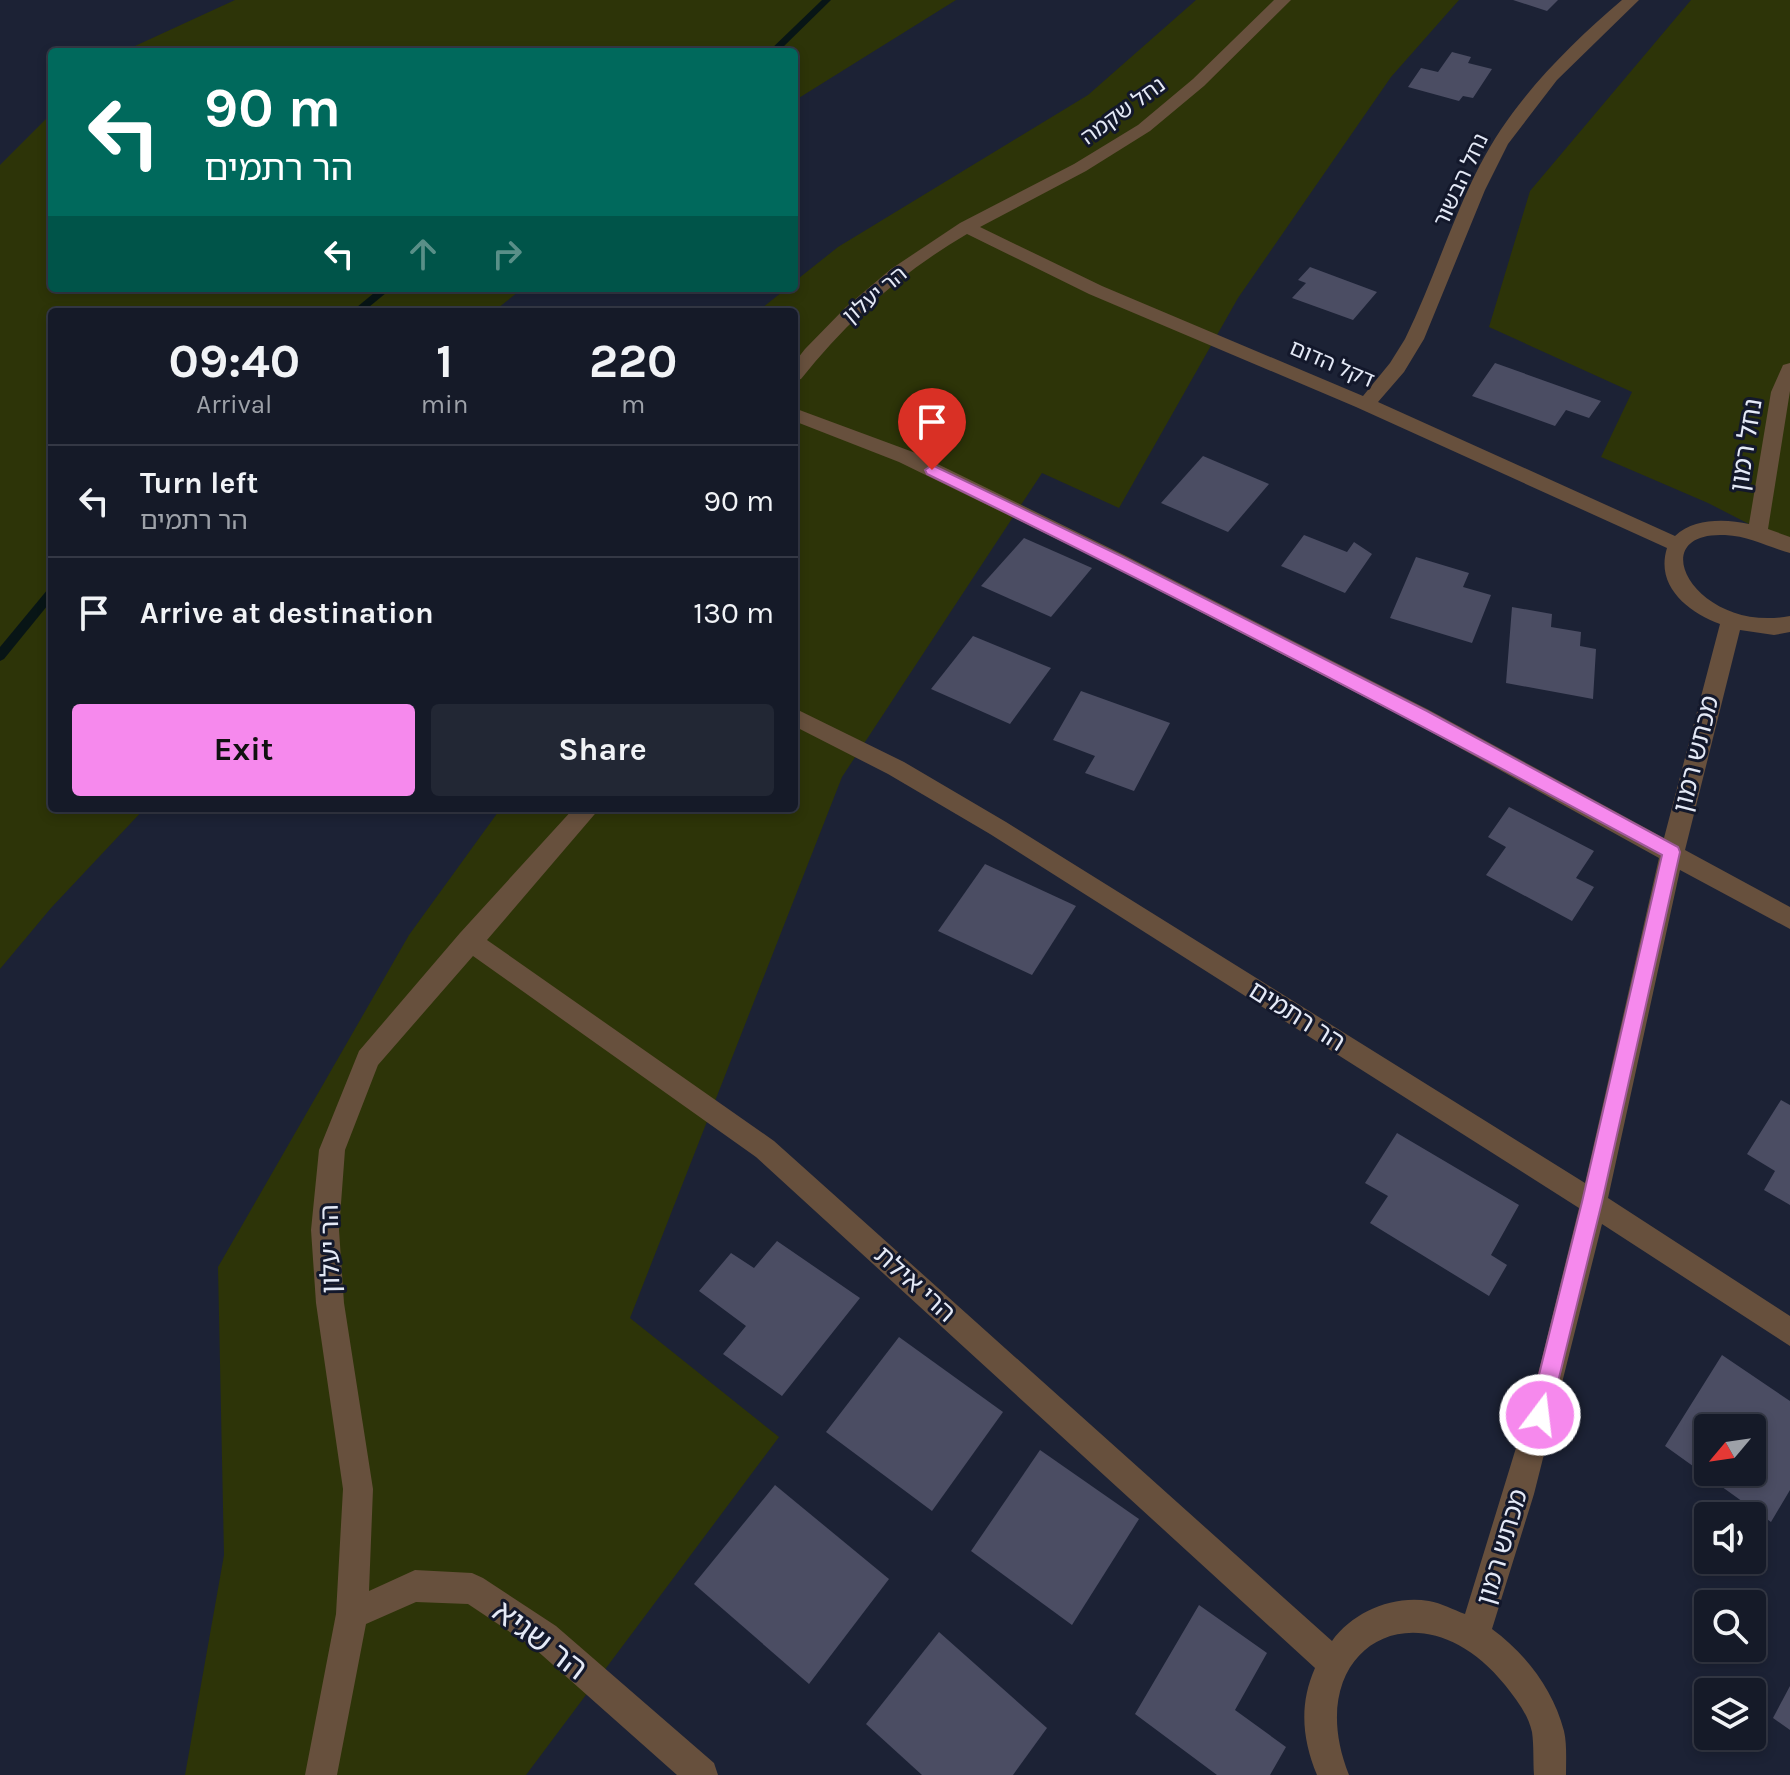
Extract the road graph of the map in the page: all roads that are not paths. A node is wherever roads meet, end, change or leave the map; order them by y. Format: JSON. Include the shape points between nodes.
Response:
{"nodes":[{"id":1,"x":1283,"y":0,"type":"edge"},
{"id":2,"x":1631,"y":0,"type":"edge"},
{"id":3,"x":966,"y":227,"type":"junction"},
{"id":4,"x":1790,"y":369,"type":"edge"},
{"id":5,"x":798,"y":370,"type":"edge"},
{"id":6,"x":1366,"y":404,"type":"junction"},
{"id":7,"x":798,"y":416,"type":"edge"},
{"id":8,"x":1758,"y":531,"type":"junction"},
{"id":9,"x":1678,"y":545,"type":"junction"},
{"id":10,"x":1790,"y":546,"type":"edge"},
{"id":11,"x":1732,"y":621,"type":"junction"},
{"id":12,"x":1790,"y":624,"type":"edge"},
{"id":13,"x":798,"y":718,"type":"edge"},
{"id":14,"x":584,"y":812,"type":"edge"},
{"id":15,"x":1671,"y":852,"type":"junction"},
{"id":16,"x":1790,"y":919,"type":"edge"},
{"id":17,"x":469,"y":940,"type":"junction"},
{"id":18,"x":1592,"y":1202,"type":"junction"},
{"id":19,"x":1790,"y":1332,"type":"edge"},
{"id":20,"x":352,"y":1614,"type":"junction"},
{"id":21,"x":1475,"y":1632,"type":"junction"},
{"id":22,"x":1333,"y":1663,"type":"junction"},
{"id":23,"x":321,"y":1775,"type":"edge"},
{"id":24,"x":702,"y":1775,"type":"edge"},
{"id":25,"x":1333,"y":1775,"type":"edge"},
{"id":26,"x":1550,"y":1775,"type":"edge"}],
"edges":[{"from":1,"to":3,"type":"street","name":"נחל שקמה","via":[[1145,127],[1095,160]]},
{"from":2,"to":6,"type":"street","name":"נחל הבשור","via":[[1514,120],[1488,165],[1435,295],[1401,362]]},
{"from":3,"to":5,"type":"street","name":"הר יעלון","via":[[896,274],[845,317]]},
{"from":3,"to":6,"type":"street","name":"דקל הדום","via":[[1085,286]]},
{"from":4,"to":8,"type":"street","name":"נחל רמון","via":[[1780,392]]},
{"from":6,"to":9,"type":"street","name":"דקל הדום"},
{"from":7,"to":15,"type":"street","via":[[906,457],[1117,560]]},
{"from":8,"to":9,"type":"street","via":[[1710,528]]},
{"from":8,"to":10,"type":"street"},
{"from":9,"to":11,"type":"street","via":[[1672,557],[1680,586],[1693,600]]},
{"from":11,"to":12,"type":"street"},
{"from":11,"to":15,"type":"street","name":"מכתש רמון"},
{"from":13,"to":18,"type":"street","name":"הר רתמים","via":[[998,828]]},
{"from":14,"to":17,"type":"street","name":"הר יעלון"},
{"from":15,"to":16,"type":"street"},
{"from":15,"to":18,"type":"street","name":"מכתש רמון"},
{"from":17,"to":20,"type":"street","name":"הר יעלון","via":[[368,1059],[332,1150],[325,1230],[330,1303],[358,1489]]},
{"from":17,"to":22,"type":"street","name":"הרי אילת","via":[[765,1149]]},
{"from":18,"to":19,"type":"street","name":"הר רתמים"},
{"from":18,"to":21,"type":"street","name":"מכתש רמון","via":[[1519,1493]]},
{"from":20,"to":23,"type":"street","name":"הר יעלון"},
{"from":20,"to":24,"type":"street","name":"הר שגיא","via":[[415,1586],[472,1589],[545,1637]]},
{"from":21,"to":22,"type":"street","via":[[1434,1617],[1393,1618],[1359,1633]]},
{"from":21,"to":26,"type":"street","via":[[1510,1661],[1537,1701],[1548,1735]]},
{"from":22,"to":25,"type":"street","via":[[1320,1723]]}]}
